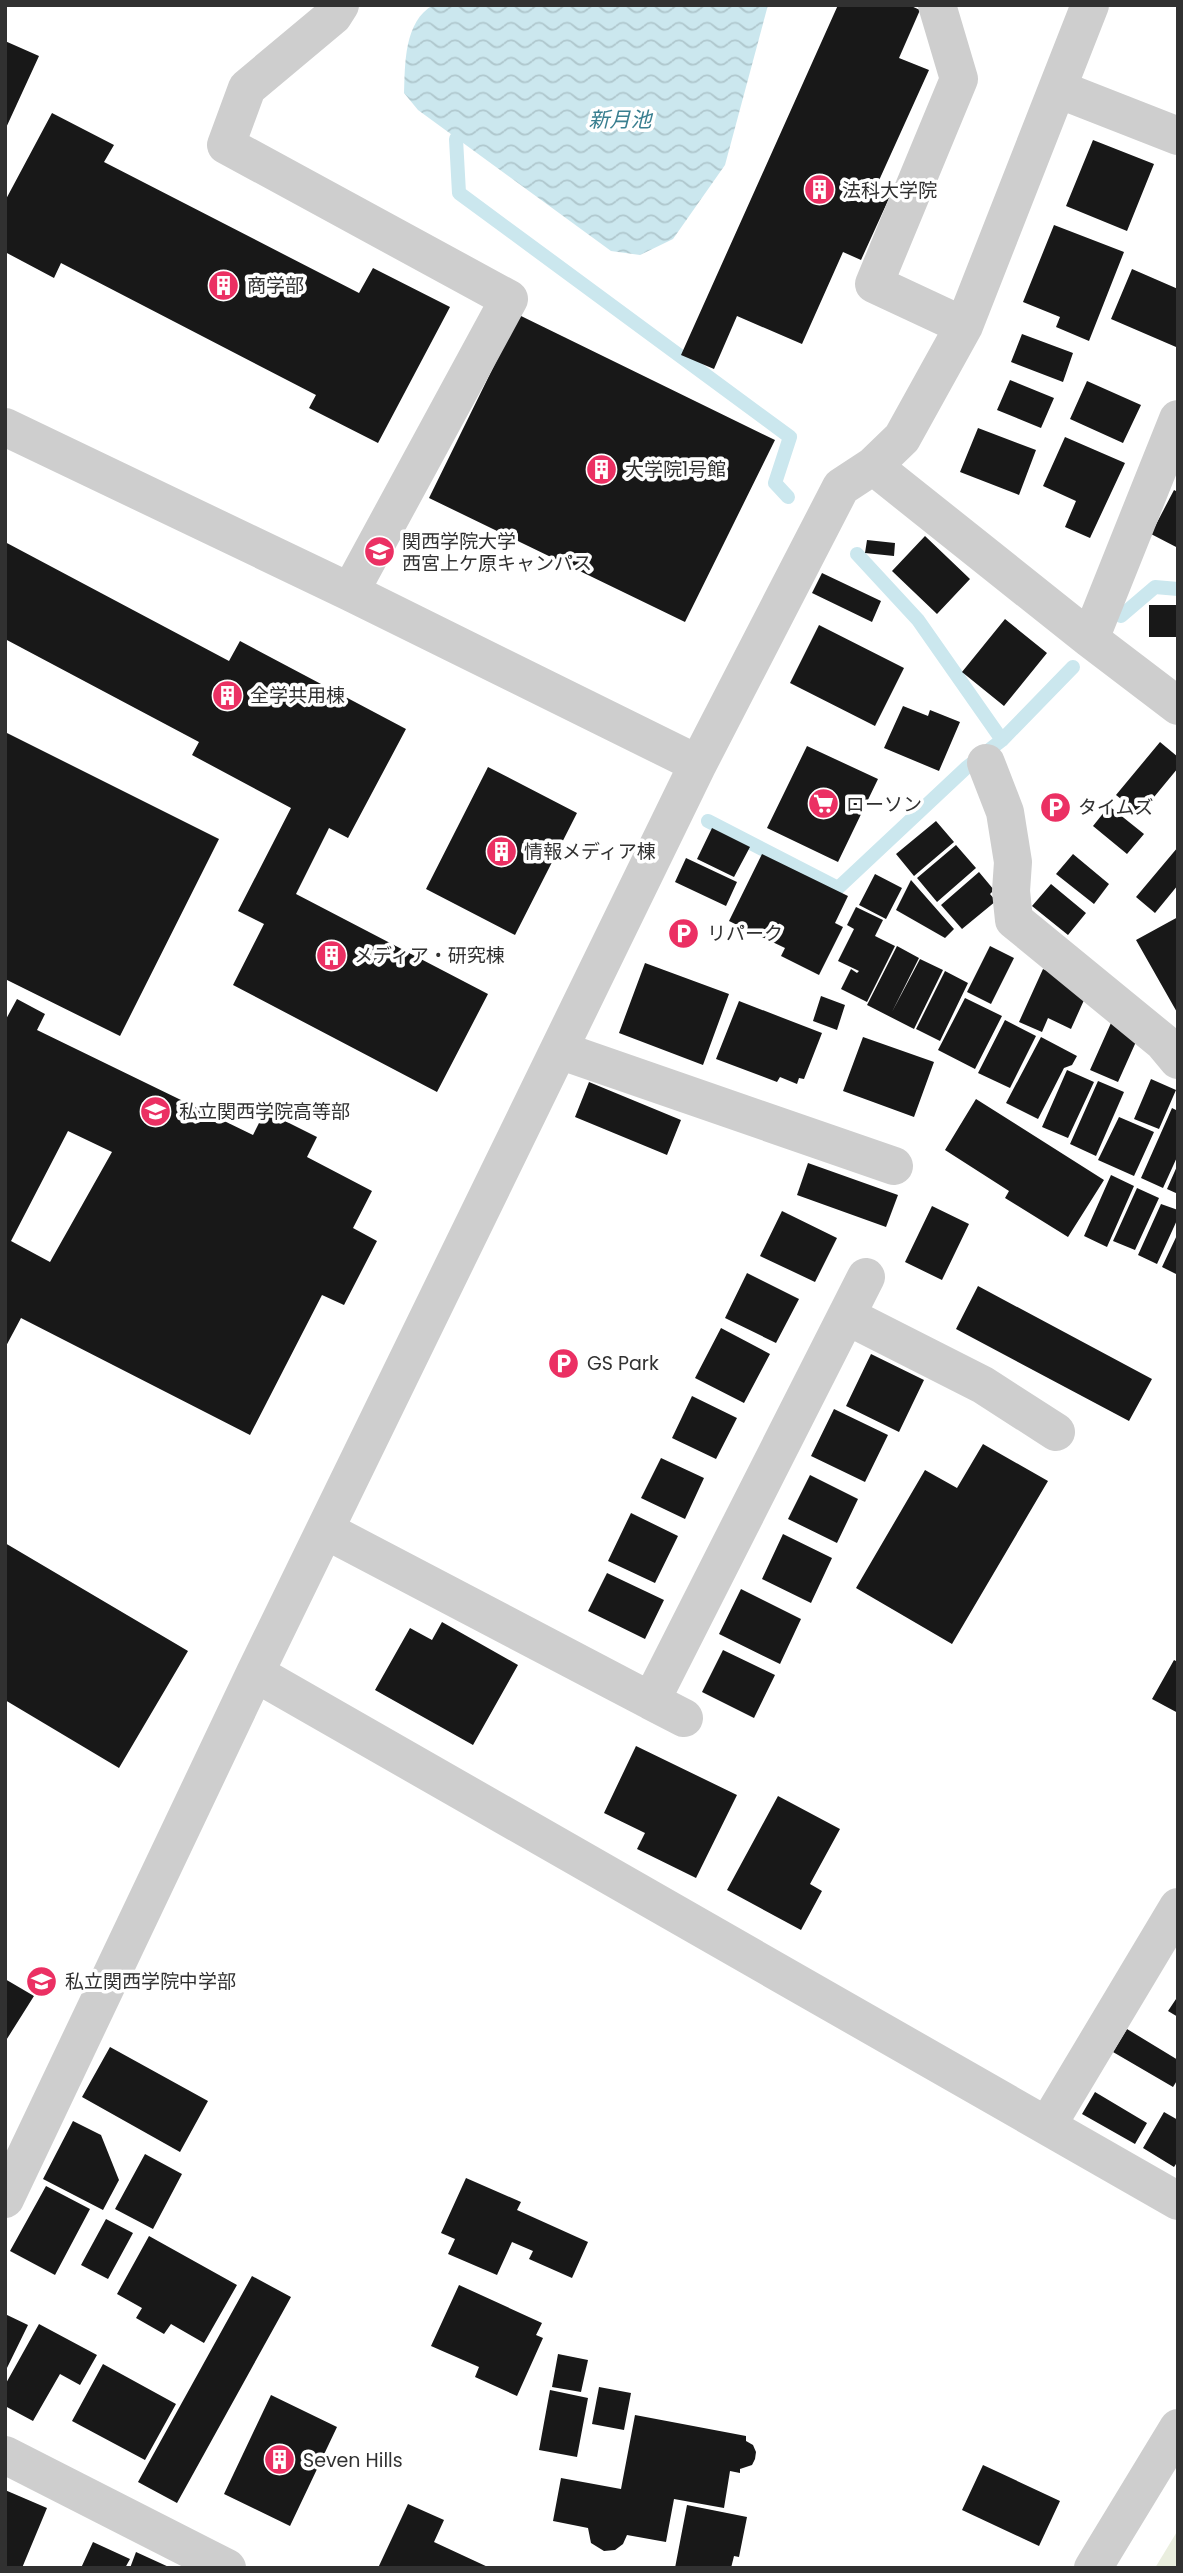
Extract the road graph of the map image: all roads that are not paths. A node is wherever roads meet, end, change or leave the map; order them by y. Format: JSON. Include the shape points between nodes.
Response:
{"nodes":[{"id":1,"x":340,"y":5,"type":"edge"},
{"id":2,"x":937,"y":5,"type":"edge"},
{"id":3,"x":1090,"y":5,"type":"edge"},
{"id":4,"x":1058,"y":89,"type":"junction"},
{"id":5,"x":1178,"y":136,"type":"edge"},
{"id":6,"x":964,"y":326,"type":"junction"},
{"id":7,"x":1178,"y":419,"type":"edge"},
{"id":8,"x":5,"y":427,"type":"edge"},
{"id":9,"x":873,"y":466,"type":"junction"},
{"id":10,"x":350,"y":592,"type":"junction"},
{"id":11,"x":1090,"y":639,"type":"junction"},
{"id":12,"x":1178,"y":706,"type":"edge"},
{"id":13,"x":986,"y":763,"type":"dead end"},
{"id":14,"x":698,"y":764,"type":"junction"},
{"id":15,"x":559,"y":1050,"type":"junction"},
{"id":16,"x":1178,"y":1060,"type":"edge"},
{"id":17,"x":894,"y":1166,"type":"dead end"},
{"id":18,"x":866,"y":1277,"type":"dead end"},
{"id":19,"x":847,"y":1316,"type":"junction"},
{"id":20,"x":1055,"y":1432,"type":"dead end"},
{"id":21,"x":325,"y":1530,"type":"junction"},
{"id":22,"x":255,"y":1673,"type":"junction"},
{"id":23,"x":1178,"y":1907,"type":"edge"},
{"id":24,"x":1047,"y":2126,"type":"junction"},
{"id":25,"x":5,"y":2199,"type":"edge"},
{"id":26,"x":1178,"y":2201,"type":"edge"},
{"id":27,"x":1178,"y":2428,"type":"edge"},
{"id":28,"x":5,"y":2455,"type":"edge"},
{"id":29,"x":227,"y":2568,"type":"edge"},
{"id":30,"x":1093,"y":2568,"type":"edge"}],
"edges":[{"from":1,"to":10,"type":"street","via":[[333,16],[247,88],[226,145],[509,299]]},
{"from":2,"to":6,"type":"street","via":[[959,79],[874,284]]},
{"from":3,"to":4,"type":"street"},
{"from":4,"to":5,"type":"street"},
{"from":4,"to":6,"type":"street"},
{"from":6,"to":9,"type":"street","via":[[902,438]]},
{"from":7,"to":11,"type":"street"},
{"from":8,"to":10,"type":"street"},
{"from":9,"to":11,"type":"street"},
{"from":9,"to":14,"type":"street","via":[[841,487]]},
{"from":10,"to":14,"type":"street"},
{"from":11,"to":12,"type":"street"},
{"from":13,"to":16,"type":"street","via":[[1005,812],[1013,862],[1014,920],[1163,1042]]},
{"from":14,"to":15,"type":"street"},
{"from":15,"to":17,"type":"street"},
{"from":15,"to":21,"type":"street"},
{"from":18,"to":19,"type":"street"},
{"from":19,"to":20,"type":"street","via":[[983,1385]]},
{"from":19,"to":21,"type":"street","via":[[667,1710]]},
{"from":21,"to":22,"type":"street"},
{"from":22,"to":24,"type":"street"},
{"from":22,"to":25,"type":"street"},
{"from":23,"to":24,"type":"street"},
{"from":24,"to":26,"type":"street"},
{"from":27,"to":30,"type":"street"},
{"from":28,"to":29,"type":"street"}]}
